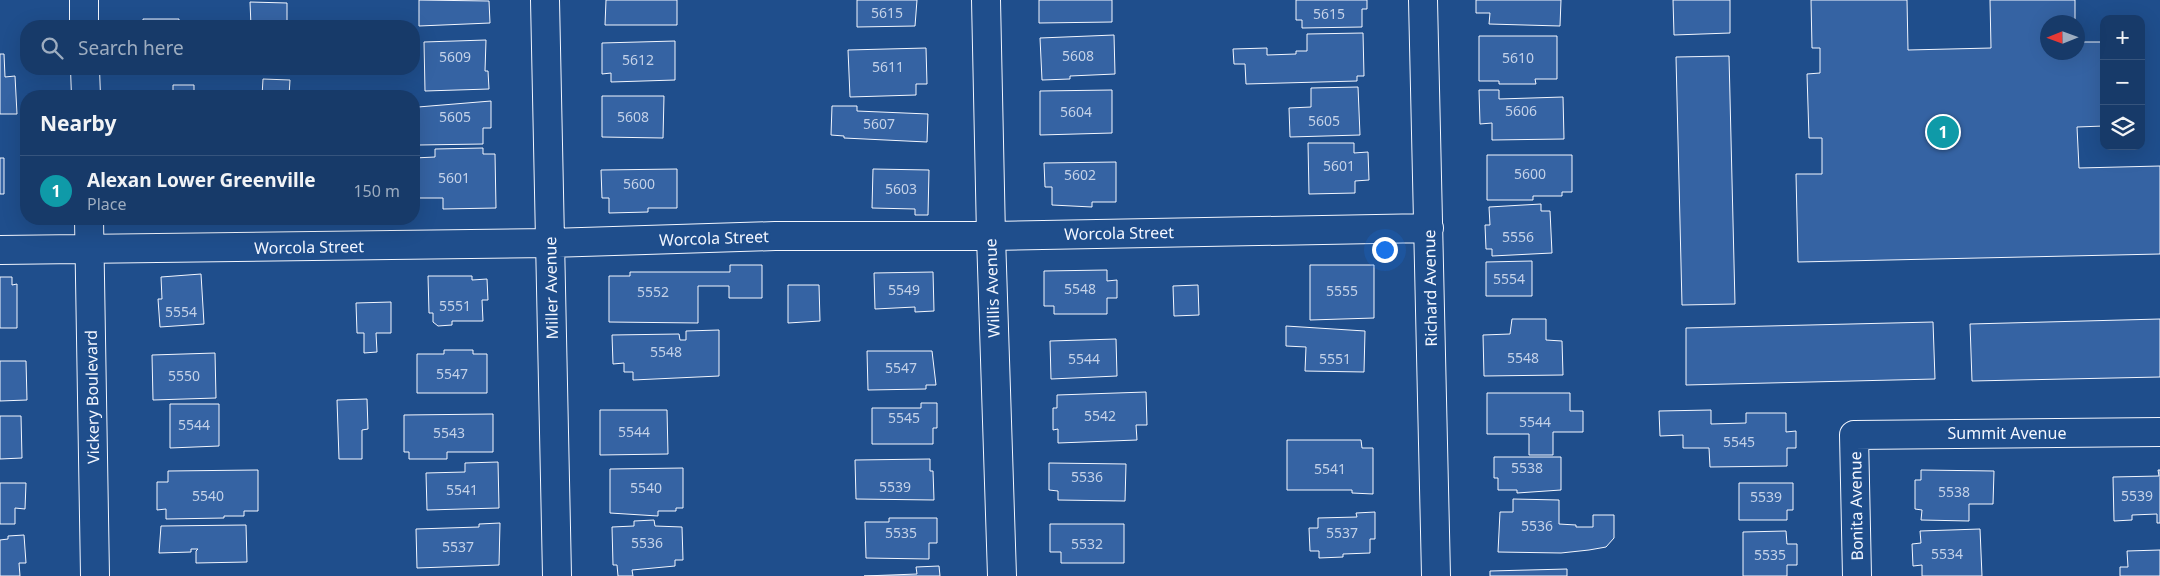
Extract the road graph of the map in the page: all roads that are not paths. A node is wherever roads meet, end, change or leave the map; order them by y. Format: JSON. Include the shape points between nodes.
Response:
{"nodes":[{"id":1,"x":84,"y":0,"type":"edge"},
{"id":2,"x":545,"y":0,"type":"edge"},
{"id":3,"x":986,"y":0,"type":"edge"},
{"id":4,"x":1423,"y":0,"type":"edge"},
{"id":5,"x":84,"y":20,"type":"edge"},
{"id":6,"x":85,"y":75,"type":"edge"},
{"id":7,"x":86,"y":90,"type":"edge"},
{"id":8,"x":89,"y":225,"type":"edge"},
{"id":9,"x":1428,"y":228,"type":"junction"},
{"id":10,"x":991,"y":236,"type":"junction"},
{"id":11,"x":550,"y":243,"type":"junction"},
{"id":12,"x":89,"y":249,"type":"junction"},
{"id":13,"x":0,"y":250,"type":"edge"},
{"id":14,"x":2160,"y":432,"type":"edge"},
{"id":15,"x":1854,"y":436,"type":"joint"},
{"id":16,"x":95,"y":576,"type":"edge"},
{"id":17,"x":557,"y":576,"type":"edge"},
{"id":18,"x":1002,"y":576,"type":"edge"},
{"id":19,"x":1436,"y":576,"type":"edge"},
{"id":20,"x":1857,"y":576,"type":"edge"}],
"edges":[{"from":1,"to":5,"type":"street"},
{"from":2,"to":11,"type":"street","name":"Miller Avenue"},
{"from":3,"to":10,"type":"street","name":"Willis Avenue"},
{"from":4,"to":9,"type":"street","name":"Richard Avenue"},
{"from":6,"to":7,"type":"street"},
{"from":8,"to":12,"type":"street","name":"Vickery Boulevard"},
{"from":9,"to":10,"type":"street","name":"Worcola Street"},
{"from":9,"to":19,"type":"street","name":"Richard Avenue"},
{"from":10,"to":11,"type":"street","name":"Worcola Street","via":[[775,236]]},
{"from":10,"to":18,"type":"street","name":"Willis Avenue"},
{"from":11,"to":12,"type":"street","name":"Worcola Street"},
{"from":11,"to":17,"type":"street","name":"Miller Avenue"},
{"from":12,"to":13,"type":"street","name":"Worcola Street"},
{"from":12,"to":16,"type":"street","name":"Vickery Boulevard"},
{"from":14,"to":15,"type":"street","name":"Summit Avenue"},
{"from":15,"to":20,"type":"street","name":"Bonita Avenue"}]}
